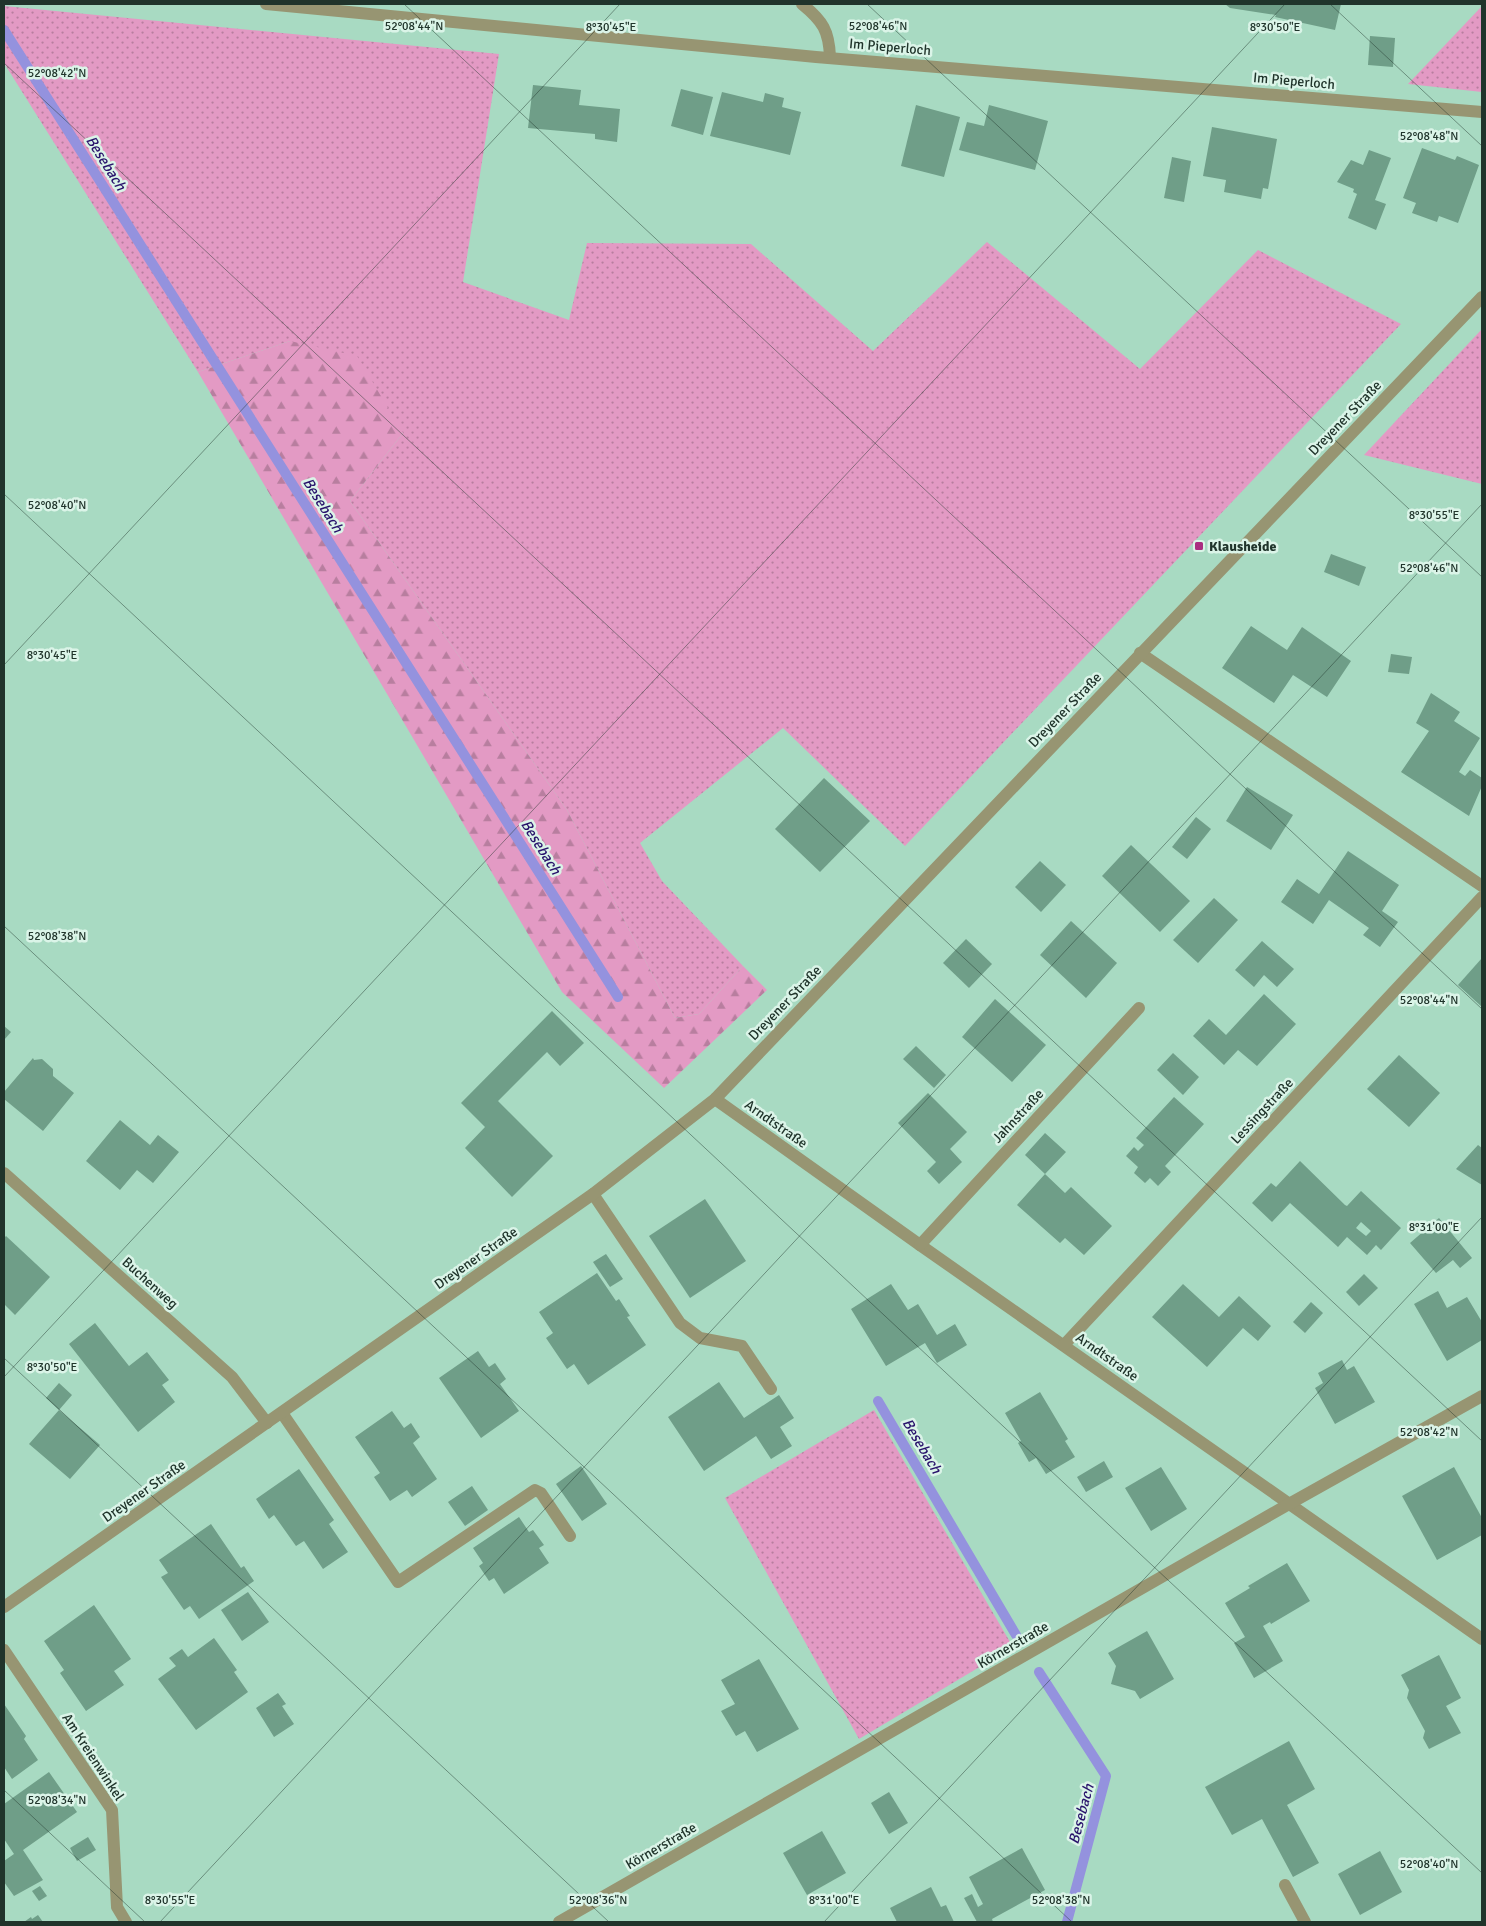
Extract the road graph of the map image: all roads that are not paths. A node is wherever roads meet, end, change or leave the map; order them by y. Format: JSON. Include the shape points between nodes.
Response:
{"nodes":[{"id":1,"x":266,"y":4,"type":"edge"},
{"id":2,"x":802,"y":4,"type":"edge"},
{"id":3,"x":830,"y":58,"type":"junction"},
{"id":4,"x":1482,"y":112,"type":"edge"},
{"id":5,"x":1482,"y":297,"type":"edge"},
{"id":6,"x":1140,"y":653,"type":"junction"},
{"id":7,"x":1482,"y":886,"type":"edge"},
{"id":8,"x":1482,"y":897,"type":"edge"},
{"id":9,"x":1139,"y":1008,"type":"dead end"},
{"id":10,"x":715,"y":1099,"type":"junction"},
{"id":11,"x":4,"y":1173,"type":"edge"},
{"id":12,"x":593,"y":1194,"type":"junction"},
{"id":13,"x":920,"y":1245,"type":"junction"},
{"id":14,"x":1064,"y":1345,"type":"junction"},
{"id":15,"x":771,"y":1389,"type":"dead end"},
{"id":16,"x":1482,"y":1396,"type":"edge"},
{"id":17,"x":282,"y":1413,"type":"junction"},
{"id":18,"x":267,"y":1423,"type":"junction"},
{"id":19,"x":1288,"y":1504,"type":"junction"},
{"id":20,"x":570,"y":1536,"type":"dead end"},
{"id":21,"x":4,"y":1607,"type":"edge"},
{"id":22,"x":1482,"y":1639,"type":"edge"},
{"id":23,"x":4,"y":1650,"type":"edge"},
{"id":24,"x":1285,"y":1885,"type":"dead end"},
{"id":25,"x":126,"y":1922,"type":"edge"},
{"id":26,"x":559,"y":1922,"type":"edge"},
{"id":27,"x":1305,"y":1922,"type":"edge"}],
"edges":[{"from":1,"to":3,"type":"street","name":"Im Pieperloch"},
{"from":2,"to":3,"type":"street","via":[[823,24],[830,40]]},
{"from":3,"to":4,"type":"street","name":"Im Pieperloch"},
{"from":5,"to":6,"type":"street","name":"Dreyener Straße"},
{"from":6,"to":7,"type":"street"},
{"from":6,"to":10,"type":"street","name":"Dreyener Straße"},
{"from":8,"to":14,"type":"street","name":"Lessingstraße"},
{"from":9,"to":13,"type":"street","name":"Jahnstraße"},
{"from":10,"to":12,"type":"street","name":"Dreyener Straße"},
{"from":10,"to":13,"type":"street","name":"Arndtstraße"},
{"from":11,"to":18,"type":"street","name":"Buchenweg","via":[[232,1377]]},
{"from":12,"to":15,"type":"street","via":[[680,1323],[700,1338],[742,1346]]},
{"from":12,"to":17,"type":"street","name":"Dreyener Straße"},
{"from":13,"to":14,"type":"street","name":"Arndtstraße"},
{"from":14,"to":19,"type":"street","name":"Arndtstraße"},
{"from":16,"to":19,"type":"street","name":"Körnerstraße"},
{"from":17,"to":18,"type":"street","name":"Dreyener Straße"},
{"from":17,"to":20,"type":"street","via":[[398,1582],[535,1490],[541,1493]]},
{"from":18,"to":21,"type":"street","name":"Dreyener Straße"},
{"from":19,"to":22,"type":"street","name":"Arndtstraße"},
{"from":19,"to":26,"type":"street","name":"Körnerstraße"},
{"from":23,"to":25,"type":"street","name":"Am Kreienwinkel","via":[[112,1810],[117,1907]]},
{"from":24,"to":27,"type":"street"}]}
